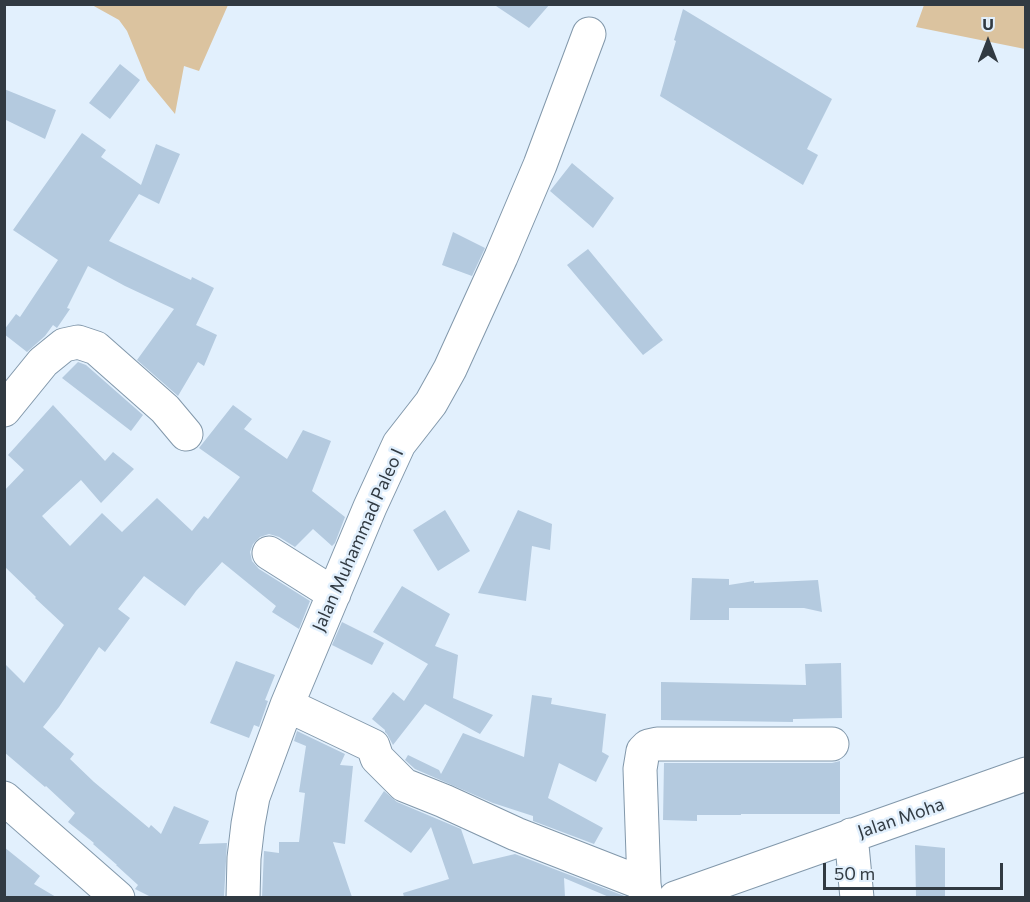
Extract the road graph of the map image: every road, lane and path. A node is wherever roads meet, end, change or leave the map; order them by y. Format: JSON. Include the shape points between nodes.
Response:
{"nodes":[{"id":1,"x":589,"y":34,"type":"dead end"},
{"id":2,"x":4,"y":410,"type":"edge"},
{"id":3,"x":186,"y":434,"type":"dead end"},
{"id":4,"x":269,"y":553,"type":"dead end"},
{"id":5,"x":334,"y":594,"type":"junction"},
{"id":6,"x":287,"y":705,"type":"junction"},
{"id":7,"x":832,"y":744,"type":"dead end"},
{"id":8,"x":1026,"y":774,"type":"edge"},
{"id":9,"x":4,"y":798,"type":"edge"},
{"id":10,"x":851,"y":835,"type":"junction"},
{"id":11,"x":645,"y":891,"type":"edge"},
{"id":12,"x":118,"y":897,"type":"edge"},
{"id":13,"x":243,"y":897,"type":"edge"},
{"id":14,"x":675,"y":897,"type":"edge"},
{"id":15,"x":857,"y":897,"type":"edge"}],
"edges":[{"from":1,"to":5,"type":"street","name":"Jalan Muhammad Paleo I","via":[[540,165],[450,369],[431,403],[399,444]]},
{"from":2,"to":3,"type":"street","via":[[43,362],[64,345],[78,342],[96,348],[165,409]]},
{"from":4,"to":5,"type":"street"},
{"from":5,"to":6,"type":"street","name":"Jalan Muhammad Paleo I"},
{"from":6,"to":11,"type":"street","via":[[373,746],[377,758],[404,785]]},
{"from":6,"to":13,"type":"street","name":"Jalan Muhammad Paleo I","via":[[253,797]]},
{"from":7,"to":11,"type":"street","via":[[648,746],[640,769]]},
{"from":8,"to":10,"type":"street","name":"Jalan Moha"},
{"from":9,"to":12,"type":"street"},
{"from":10,"to":14,"type":"street","name":"Jalan Moha"},
{"from":10,"to":15,"type":"street"}]}
